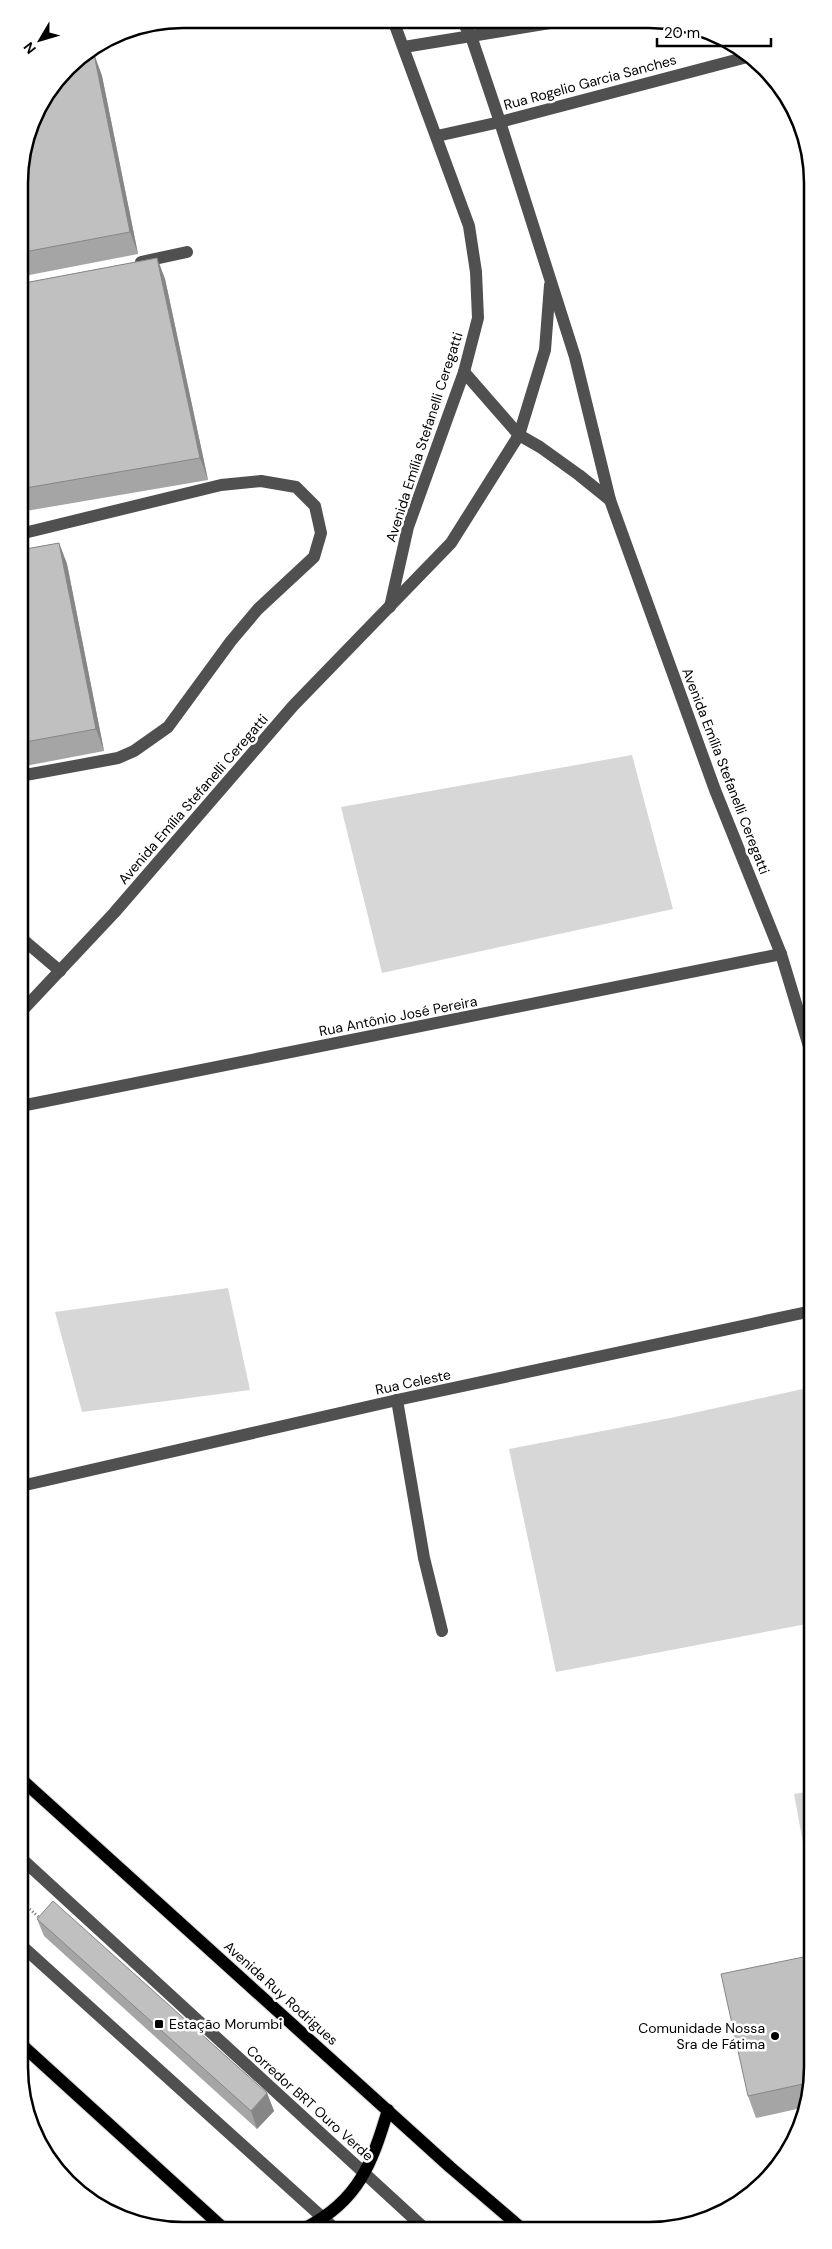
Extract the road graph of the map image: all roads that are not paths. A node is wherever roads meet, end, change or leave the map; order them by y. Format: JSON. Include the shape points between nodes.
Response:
{"nodes":[{"id":1,"x":396,"y":28,"type":"edge"},
{"id":2,"x":466,"y":28,"type":"edge"},
{"id":3,"x":520,"y":28,"type":"edge"},
{"id":4,"x":471,"y":36,"type":"junction"},
{"id":5,"x":404,"y":47,"type":"junction"},
{"id":6,"x":742,"y":58,"type":"edge"},
{"id":7,"x":500,"y":122,"type":"junction"},
{"id":8,"x":437,"y":136,"type":"junction"},
{"id":9,"x":187,"y":252,"type":"dead end"},
{"id":10,"x":131,"y":264,"type":"edge"},
{"id":11,"x":550,"y":277,"type":"junction"},
{"id":12,"x":464,"y":372,"type":"junction"},
{"id":13,"x":519,"y":436,"type":"junction"},
{"id":14,"x":610,"y":500,"type":"junction"},
{"id":15,"x":28,"y":532,"type":"edge"},
{"id":16,"x":390,"y":607,"type":"junction"},
{"id":17,"x":28,"y":775,"type":"edge"},
{"id":18,"x":28,"y":943,"type":"edge"},
{"id":19,"x":781,"y":954,"type":"junction"},
{"id":20,"x":60,"y":971,"type":"junction"},
{"id":21,"x":28,"y":1006,"type":"edge"},
{"id":22,"x":804,"y":1030,"type":"edge"},
{"id":23,"x":28,"y":1105,"type":"edge"},
{"id":24,"x":804,"y":1313,"type":"edge"},
{"id":25,"x":397,"y":1400,"type":"junction"},
{"id":26,"x":27,"y":1485,"type":"edge"},
{"id":27,"x":442,"y":1631,"type":"dead end"},
{"id":28,"x":27,"y":1784,"type":"edge"},
{"id":29,"x":27,"y":1864,"type":"edge"},
{"id":30,"x":27,"y":1951,"type":"edge"},
{"id":31,"x":27,"y":2050,"type":"edge"},
{"id":32,"x":388,"y":2110,"type":"junction"},
{"id":33,"x":366,"y":2174,"type":"junction"},
{"id":34,"x":216,"y":2222,"type":"edge"},
{"id":35,"x":327,"y":2222,"type":"edge"},
{"id":36,"x":329,"y":2222,"type":"edge"},
{"id":37,"x":418,"y":2222,"type":"edge"},
{"id":38,"x":514,"y":2222,"type":"edge"}],
"edges":[{"from":1,"to":5,"type":"street","name":"Avenida Emília Stefanelli Ceregatti"},
{"from":2,"to":4,"type":"street","name":"Avenida Emília Stefanelli Ceregatti"},
{"from":3,"to":4,"type":"street"},
{"from":4,"to":5,"type":"street"},
{"from":4,"to":7,"type":"street","name":"Avenida Emília Stefanelli Ceregatti"},
{"from":5,"to":8,"type":"street","name":"Avenida Emília Stefanelli Ceregatti"},
{"from":6,"to":7,"type":"street","name":"Rua Rogelio Garcia Sanches"},
{"from":7,"to":8,"type":"street","name":"Rua Rogelio Garcia Sanches"},
{"from":7,"to":11,"type":"street","name":"Avenida Emília Stefanelli Ceregatti"},
{"from":8,"to":12,"type":"street","name":"Avenida Emília Stefanelli Ceregatti","via":[[469,226],[476,272],[478,318]]},
{"from":9,"to":10,"type":"street"},
{"from":11,"to":13,"type":"street","name":"Avenida Emília Stefanelli Ceregatti","via":[[545,350]]},
{"from":11,"to":14,"type":"street","name":"Avenida Emília Stefanelli Ceregatti","via":[[575,357]]},
{"from":12,"to":13,"type":"street"},
{"from":12,"to":16,"type":"street","name":"Avenida Emília Stefanelli Ceregatti","via":[[408,527]]},
{"from":13,"to":14,"type":"street","via":[[540,447]]},
{"from":13,"to":16,"type":"street","name":"Avenida Emília Stefanelli Ceregatti","via":[[451,543]]},
{"from":14,"to":19,"type":"street","name":"Avenida Emília Stefanelli Ceregatti","via":[[715,790]]},
{"from":15,"to":17,"type":"street","via":[[221,486],[261,481],[296,488],[315,506],[321,533],[314,557],[258,608],[168,727],[118,758]]},
{"from":16,"to":20,"type":"street","name":"Avenida Emília Stefanelli Ceregatti","via":[[293,706]]},
{"from":18,"to":20,"type":"street"},
{"from":19,"to":22,"type":"street","name":"Avenida Emília Stefanelli Ceregatti"},
{"from":19,"to":23,"type":"street","name":"Rua Antônio José Pereira"},
{"from":20,"to":21,"type":"street","name":"Avenida Emília Stefanelli Ceregatti"},
{"from":24,"to":25,"type":"street","name":"Rua Celeste"},
{"from":25,"to":26,"type":"street","name":"Rua Celeste"},
{"from":25,"to":27,"type":"street","via":[[424,1558]]},
{"from":28,"to":32,"type":"main road","name":"Avenida Ruy Rodrigues"},
{"from":29,"to":33,"type":"street","name":"Corredor BRT Ouro Verde"},
{"from":30,"to":35,"type":"street"},
{"from":31,"to":34,"type":"main road"},
{"from":32,"to":33,"type":"main road"},
{"from":32,"to":38,"type":"main road","name":"Avenida Ruy Rodrigues"},
{"from":33,"to":36,"type":"main road"},
{"from":33,"to":37,"type":"street","name":"Corredor BRT Ouro Verde"}]}
